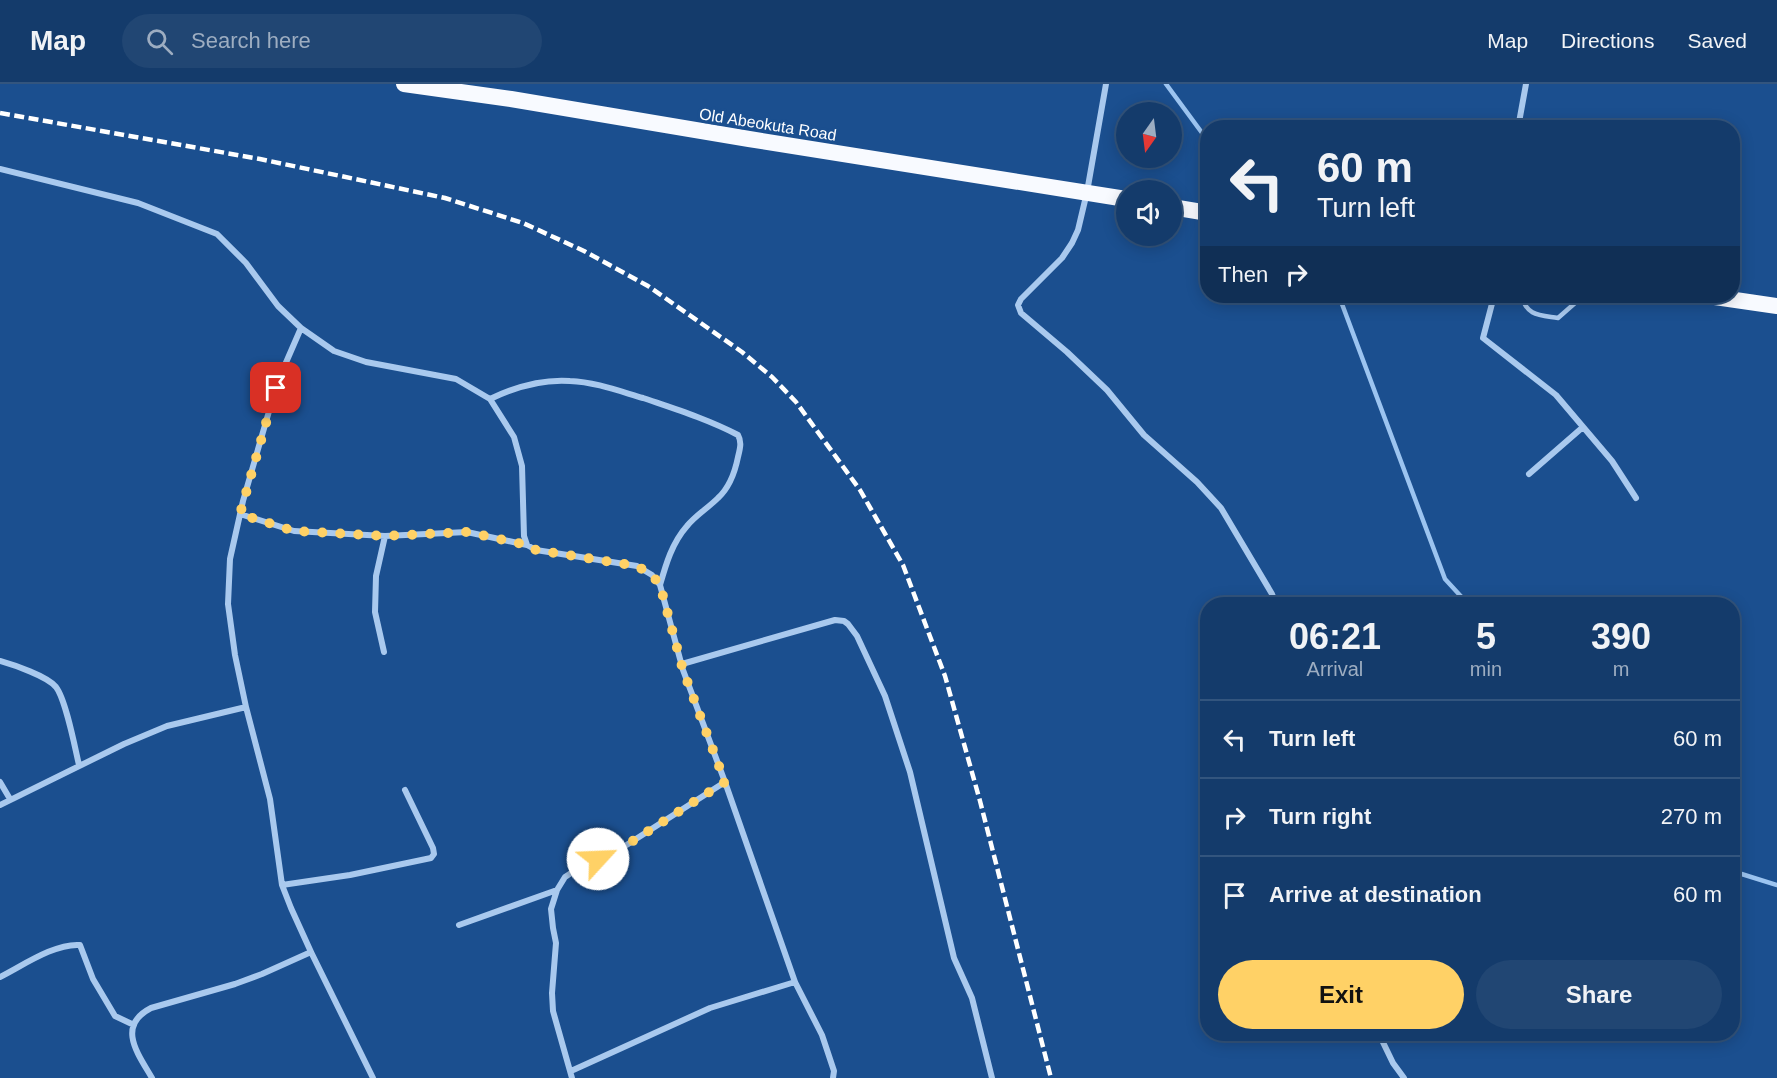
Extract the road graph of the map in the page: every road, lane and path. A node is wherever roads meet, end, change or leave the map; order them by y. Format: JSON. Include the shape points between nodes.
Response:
{"nodes":[{"id":1,"x":404,"y":84,"type":"edge"},
{"id":2,"x":1106,"y":84,"type":"edge"},
{"id":3,"x":1526,"y":84,"type":"edge"},
{"id":4,"x":1519,"y":120,"type":"edge"},
{"id":5,"x":0,"y":169,"type":"edge"},
{"id":6,"x":1087,"y":192,"type":"junction"},
{"id":7,"x":1116,"y":197,"type":"edge"},
{"id":8,"x":1182,"y":209,"type":"edge"},
{"id":9,"x":1200,"y":212,"type":"edge"},
{"id":10,"x":1740,"y":301,"type":"edge"},
{"id":11,"x":1492,"y":303,"type":"edge"},
{"id":12,"x":1524,"y":303,"type":"edge"},
{"id":13,"x":1575,"y":303,"type":"edge"},
{"id":14,"x":1777,"y":306,"type":"edge"},
{"id":15,"x":301,"y":328,"type":"junction"},
{"id":16,"x":489,"y":399,"type":"junction"},
{"id":17,"x":1583,"y":427,"type":"junction"},
{"id":18,"x":1529,"y":474,"type":"dead end"},
{"id":19,"x":1636,"y":498,"type":"dead end"},
{"id":20,"x":240,"y":514,"type":"junction"},
{"id":21,"x":385,"y":536,"type":"junction"},
{"id":22,"x":527,"y":545,"type":"junction"},
{"id":23,"x":660,"y":585,"type":"junction"},
{"id":24,"x":1273,"y":597,"type":"edge"},
{"id":25,"x":384,"y":652,"type":"dead end"},
{"id":26,"x":0,"y":661,"type":"edge"},
{"id":27,"x":681,"y":664,"type":"junction"},
{"id":28,"x":246,"y":707,"type":"junction"},
{"id":29,"x":79,"y":765,"type":"junction"},
{"id":30,"x":0,"y":782,"type":"edge"},
{"id":31,"x":725,"y":782,"type":"junction"},
{"id":32,"x":405,"y":790,"type":"dead end"},
{"id":33,"x":10,"y":799,"type":"junction"},
{"id":34,"x":0,"y":805,"type":"edge"},
{"id":35,"x":282,"y":885,"type":"junction"},
{"id":36,"x":557,"y":890,"type":"junction"},
{"id":37,"x":459,"y":925,"type":"dead end"},
{"id":38,"x":311,"y":952,"type":"junction"},
{"id":39,"x":0,"y":977,"type":"edge"},
{"id":40,"x":795,"y":982,"type":"junction"},
{"id":41,"x":134,"y":1025,"type":"junction"},
{"id":42,"x":1382,"y":1041,"type":"edge"},
{"id":43,"x":572,"y":1075,"type":"edge"},
{"id":44,"x":152,"y":1078,"type":"edge"},
{"id":45,"x":373,"y":1078,"type":"edge"},
{"id":46,"x":833,"y":1078,"type":"edge"},
{"id":47,"x":992,"y":1078,"type":"edge"},
{"id":48,"x":1404,"y":1078,"type":"edge"}],
"edges":[{"from":1,"to":6,"type":"highway","name":"Old Abeokuta Road"},
{"from":2,"to":6,"type":"street"},
{"from":3,"to":4,"type":"street"},
{"from":5,"to":15,"type":"street","via":[[138,203],[217,234]]},
{"from":6,"to":7,"type":"highway","name":"Old Abeokuta Road"},
{"from":6,"to":24,"type":"street","via":[[1072,243],[1021,299],[1021,313],[1107,390],[1144,435],[1221,508]]},
{"from":8,"to":9,"type":"highway"},
{"from":10,"to":14,"type":"highway"},
{"from":11,"to":17,"type":"street","via":[[1483,338],[1556,395]]},
{"from":12,"to":13,"type":"lane","via":[[1530,312],[1558,318]]},
{"from":15,"to":16,"type":"street","via":[[334,351],[366,362],[456,379]]},
{"from":15,"to":20,"type":"street","via":[[272,401]]},
{"from":16,"to":22,"type":"street","via":[[514,438],[522,466]]},
{"from":16,"to":23,"type":"street","via":[[531,384],[571,381],[609,387],[685,412],[738,435],[739,453],[730,482],[686,526],[667,560]]},
{"from":17,"to":18,"type":"street"},
{"from":17,"to":19,"type":"street"},
{"from":20,"to":21,"type":"street","via":[[294,531]]},
{"from":20,"to":28,"type":"street","via":[[230,559],[228,604]]},
{"from":21,"to":22,"type":"street","via":[[467,532]]},
{"from":21,"to":25,"type":"street","via":[[376,576],[375,612]]},
{"from":22,"to":23,"type":"street","via":[[536,550],[637,566]]},
{"from":23,"to":27,"type":"street"},
{"from":26,"to":29,"type":"street","via":[[45,679],[56,688]]},
{"from":27,"to":31,"type":"street"},
{"from":27,"to":47,"type":"street","via":[[836,620],[848,624],[885,696],[910,772],[954,958],[972,998]]},
{"from":28,"to":29,"type":"street","via":[[167,726]]},
{"from":28,"to":35,"type":"street","via":[[270,799]]},
{"from":29,"to":33,"type":"street"},
{"from":30,"to":33,"type":"street"},
{"from":31,"to":36,"type":"street","via":[[625,846],[582,866],[565,877]]},
{"from":31,"to":40,"type":"street"},
{"from":32,"to":35,"type":"street","via":[[433,848],[431,858]]},
{"from":33,"to":34,"type":"street"},
{"from":35,"to":38,"type":"street"},
{"from":36,"to":37,"type":"street"},
{"from":36,"to":43,"type":"street","via":[[551,909],[556,943],[553,1011]]},
{"from":38,"to":41,"type":"street","via":[[235,984],[151,1008]]},
{"from":38,"to":45,"type":"street"},
{"from":39,"to":41,"type":"street","via":[[58,948],[80,945],[93,979],[115,1016]]},
{"from":40,"to":43,"type":"street","via":[[710,1008]]},
{"from":40,"to":46,"type":"street","via":[[822,1035]]},
{"from":41,"to":44,"type":"street","via":[[132,1039]]},
{"from":42,"to":48,"type":"street"}]}
